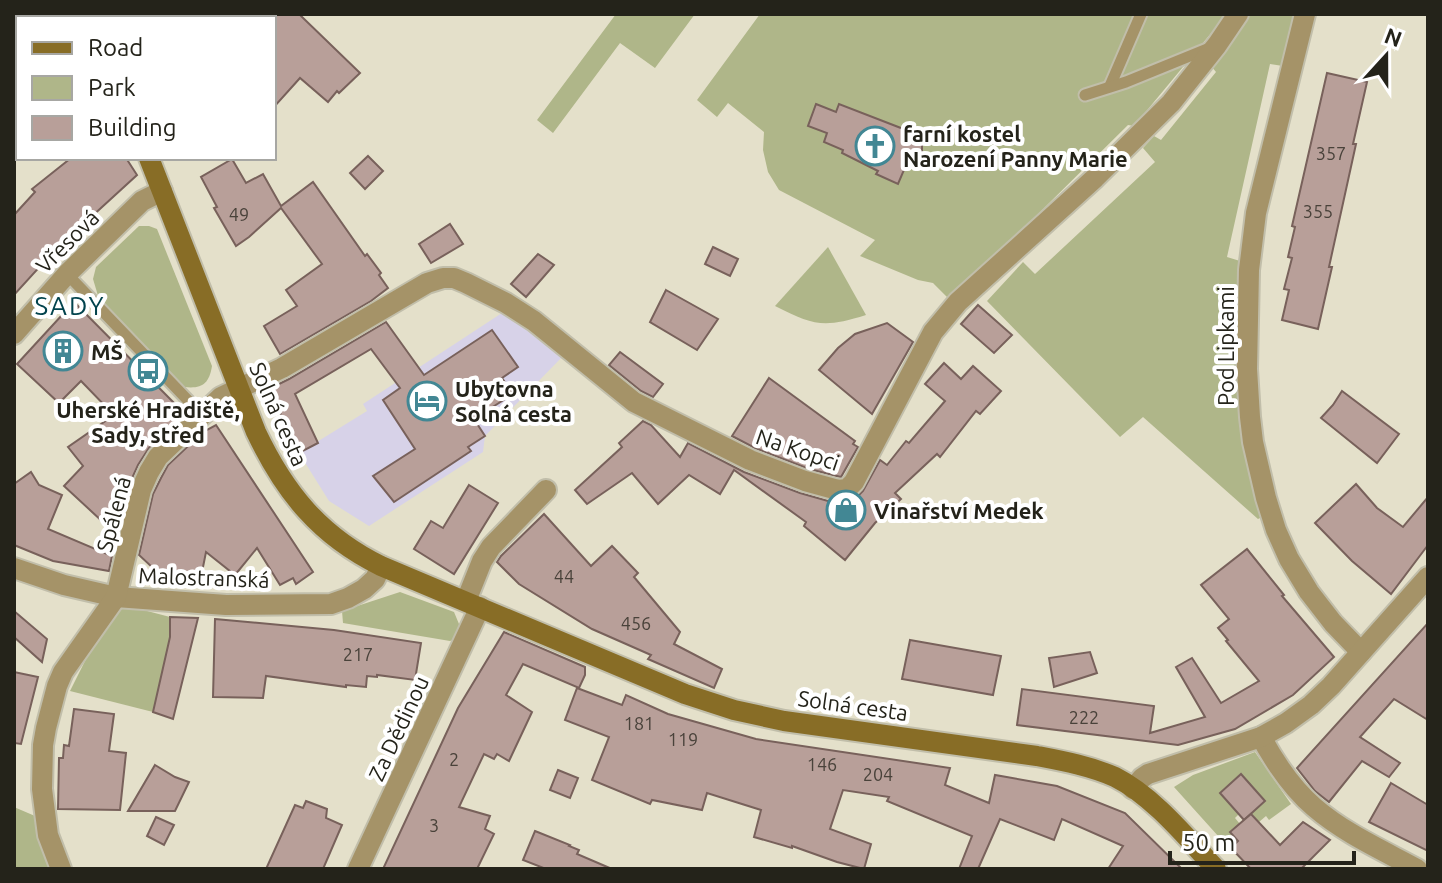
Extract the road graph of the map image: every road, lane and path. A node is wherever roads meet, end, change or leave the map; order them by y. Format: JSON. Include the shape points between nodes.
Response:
{"nodes":[{"id":1,"x":1141,"y":14,"type":"edge"},
{"id":2,"x":1238,"y":14,"type":"edge"},
{"id":3,"x":1305,"y":14,"type":"edge"},
{"id":4,"x":1217,"y":45,"type":"junction"},
{"id":5,"x":1110,"y":86,"type":"junction"},
{"id":6,"x":1085,"y":95,"type":"dead end"},
{"id":7,"x":150,"y":160,"type":"edge"},
{"id":8,"x":162,"y":191,"type":"junction"},
{"id":9,"x":67,"y":274,"type":"junction"},
{"id":10,"x":14,"y":334,"type":"edge"},
{"id":11,"x":239,"y":388,"type":"junction"},
{"id":12,"x":202,"y":415,"type":"junction"},
{"id":13,"x":546,"y":490,"type":"dead end"},
{"id":14,"x":381,"y":566,"type":"junction"},
{"id":15,"x":14,"y":568,"type":"edge"},
{"id":16,"x":1428,"y":577,"type":"edge"},
{"id":17,"x":116,"y":597,"type":"junction"},
{"id":18,"x":473,"y":604,"type":"junction"},
{"id":19,"x":1361,"y":652,"type":"junction"},
{"id":20,"x":1261,"y":737,"type":"junction"},
{"id":21,"x":1133,"y":789,"type":"junction"},
{"id":22,"x":61,"y":869,"type":"edge"},
{"id":23,"x":358,"y":869,"type":"edge"},
{"id":24,"x":1216,"y":869,"type":"edge"},
{"id":25,"x":1417,"y":869,"type":"edge"}],
"edges":[{"from":1,"to":5,"type":"lane"},
{"from":2,"to":4,"type":"street","name":"Na Kopci"},
{"from":3,"to":19,"type":"street","name":"Pod Lipkami","via":[[1254,228],[1248,284],[1250,417],[1266,498],[1289,559],[1309,592]]},
{"from":4,"to":5,"type":"lane"},
{"from":4,"to":11,"type":"street","name":"Na Kopci","via":[[1171,103],[937,325],[847,489],[770,469],[634,402],[521,312],[454,278],[427,283]]},
{"from":5,"to":6,"type":"lane"},
{"from":7,"to":8,"type":"street","name":"Solná cesta"},
{"from":8,"to":9,"type":"street","name":"Vřesová","via":[[142,201]]},
{"from":8,"to":11,"type":"street","name":"Solná cesta"},
{"from":9,"to":10,"type":"street","name":"Vřesová"},
{"from":9,"to":12,"type":"lane"},
{"from":11,"to":12,"type":"street","name":"Spálená"},
{"from":11,"to":14,"type":"street","name":"Solná cesta","via":[[267,455],[301,506],[340,542]]},
{"from":12,"to":17,"type":"street","name":"Spálená","via":[[149,472]]},
{"from":13,"to":18,"type":"street","via":[[482,561]]},
{"from":14,"to":17,"type":"street","name":"Malostranská","via":[[364,589],[331,604],[226,605]]},
{"from":14,"to":18,"type":"street","name":"Solná cesta"},
{"from":15,"to":17,"type":"street","name":"Malostranská"},
{"from":16,"to":19,"type":"street"},
{"from":17,"to":22,"type":"street","via":[[63,672],[46,728],[42,789],[48,835]]},
{"from":18,"to":21,"type":"street","name":"Solná cesta","via":[[734,710],[1037,756],[1113,776]]},
{"from":18,"to":23,"type":"street","name":"Za Dědinou"},
{"from":19,"to":20,"type":"street","via":[[1311,705]]},
{"from":20,"to":21,"type":"street","via":[[1148,774]]},
{"from":20,"to":25,"type":"street","via":[[1312,806]]},
{"from":21,"to":24,"type":"street","name":"Solná cesta"}]}
